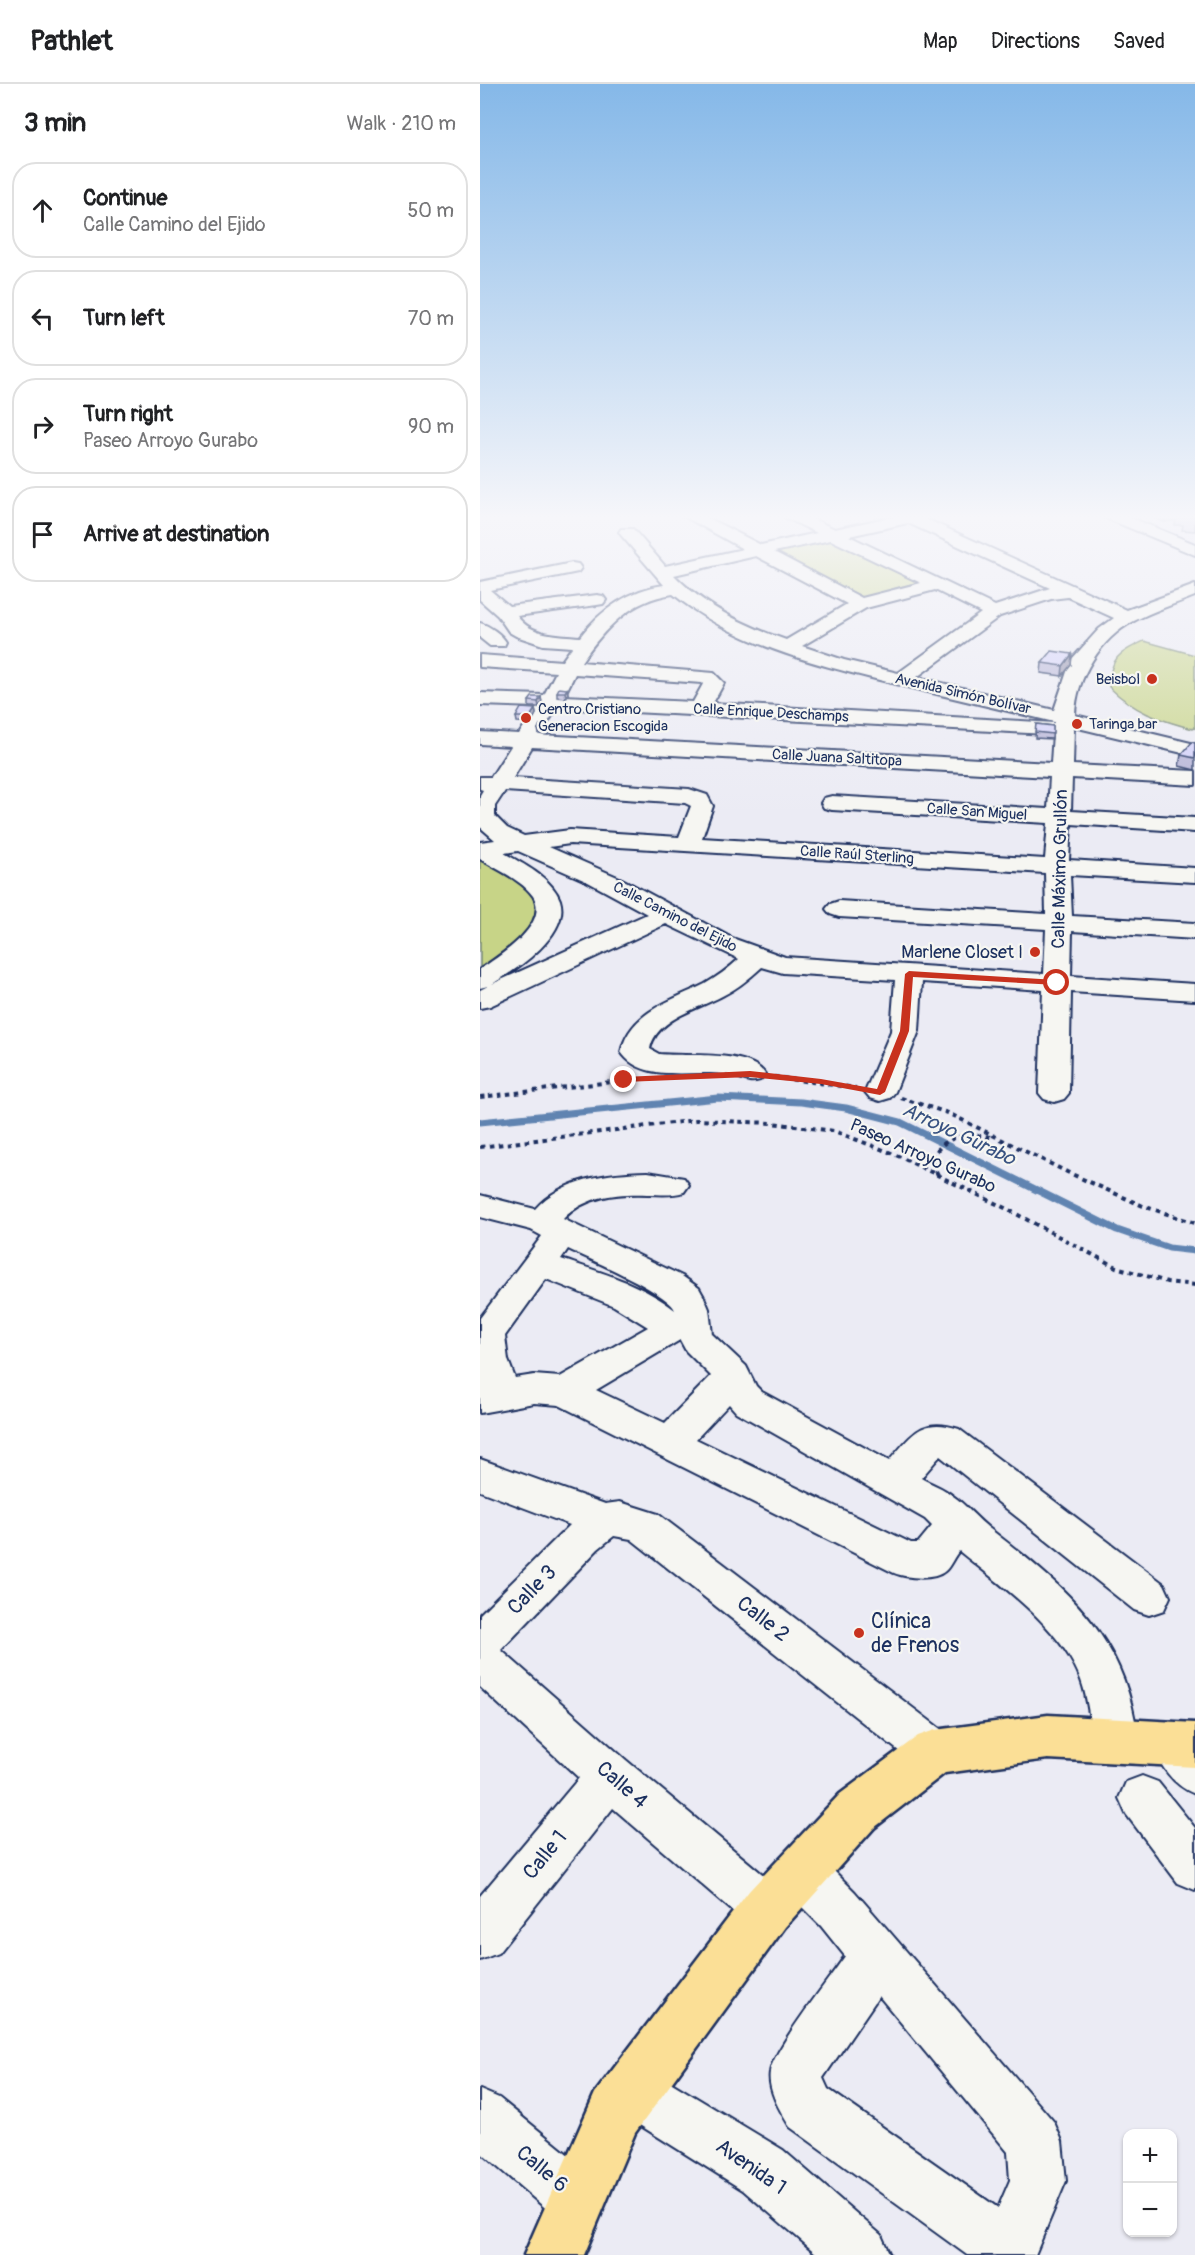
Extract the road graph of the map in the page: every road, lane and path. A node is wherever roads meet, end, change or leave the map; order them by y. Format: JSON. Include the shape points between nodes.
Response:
{"nodes":[{"id":1,"x":507,"y":615,"type":"edge"},
{"id":2,"x":611,"y":615,"type":"edge"},
{"id":3,"x":720,"y":615,"type":"edge"},
{"id":4,"x":841,"y":615,"type":"edge"},
{"id":5,"x":989,"y":615,"type":"edge"},
{"id":6,"x":1123,"y":615,"type":"edge"},
{"id":7,"x":1131,"y":615,"type":"edge"},
{"id":8,"x":1127,"y":617,"type":"junction"},
{"id":9,"x":480,"y":629,"type":"edge"},
{"id":10,"x":497,"y":642,"type":"dead end"},
{"id":11,"x":585,"y":643,"type":"junction"},
{"id":12,"x":786,"y":648,"type":"junction"},
{"id":13,"x":480,"y":661,"type":"edge"},
{"id":14,"x":568,"y":667,"type":"junction"},
{"id":15,"x":902,"y":679,"type":"junction"},
{"id":16,"x":480,"y":699,"type":"edge"},
{"id":17,"x":551,"y":701,"type":"junction"},
{"id":18,"x":700,"y":708,"type":"junction"},
{"id":19,"x":1063,"y":723,"type":"junction"},
{"id":20,"x":480,"y":738,"type":"edge"},
{"id":21,"x":523,"y":742,"type":"junction"},
{"id":22,"x":1195,"y":750,"type":"edge"},
{"id":23,"x":1062,"y":770,"type":"junction"},
{"id":24,"x":1195,"y":778,"type":"edge"},
{"id":25,"x":488,"y":784,"type":"edge"},
{"id":26,"x":832,"y":803,"type":"dead end"},
{"id":27,"x":1061,"y":817,"type":"junction"},
{"id":28,"x":1195,"y":825,"type":"edge"},
{"id":29,"x":519,"y":843,"type":"junction"},
{"id":30,"x":688,"y":844,"type":"junction"},
{"id":31,"x":1134,"y":847,"type":"junction"},
{"id":32,"x":480,"y":849,"type":"edge"},
{"id":33,"x":1058,"y":867,"type":"junction"},
{"id":34,"x":1195,"y":875,"type":"edge"},
{"id":35,"x":839,"y":909,"type":"dead end"},
{"id":36,"x":665,"y":915,"type":"junction"},
{"id":37,"x":1059,"y":922,"type":"junction"},
{"id":38,"x":1195,"y":931,"type":"edge"},
{"id":39,"x":757,"y":958,"type":"junction"},
{"id":40,"x":909,"y":974,"type":"junction"},
{"id":41,"x":480,"y":980,"type":"edge"},
{"id":42,"x":1057,"y":983,"type":"junction"},
{"id":43,"x":1195,"y":992,"type":"edge"},
{"id":44,"x":480,"y":999,"type":"edge"},
{"id":45,"x":750,"y":1074,"type":"joint"},
{"id":46,"x":645,"y":1079,"type":"dead end"},
{"id":47,"x":880,"y":1092,"type":"junction"},
{"id":48,"x":1054,"y":1093,"type":"dead end"},
{"id":49,"x":480,"y":1097,"type":"edge"},
{"id":50,"x":995,"y":1137,"type":"junction"},
{"id":51,"x":480,"y":1147,"type":"edge"},
{"id":52,"x":939,"y":1176,"type":"junction"},
{"id":53,"x":673,"y":1185,"type":"dead end"},
{"id":54,"x":480,"y":1206,"type":"edge"},
{"id":55,"x":1195,"y":1223,"type":"edge"},
{"id":56,"x":552,"y":1227,"type":"junction"},
{"id":57,"x":539,"y":1264,"type":"junction"},
{"id":58,"x":1195,"y":1285,"type":"edge"},
{"id":59,"x":682,"y":1322,"type":"junction"},
{"id":60,"x":733,"y":1376,"type":"junction"},
{"id":61,"x":565,"y":1390,"type":"junction"},
{"id":62,"x":491,"y":1396,"type":"edge"},
{"id":63,"x":671,"y":1441,"type":"junction"},
{"id":64,"x":480,"y":1475,"type":"edge"},
{"id":65,"x":895,"y":1481,"type":"junction"},
{"id":66,"x":957,"y":1526,"type":"junction"},
{"id":67,"x":594,"y":1529,"type":"junction"},
{"id":68,"x":1149,"y":1597,"type":"dead end"},
{"id":69,"x":480,"y":1643,"type":"edge"},
{"id":70,"x":480,"y":1659,"type":"edge"},
{"id":71,"x":1116,"y":1740,"type":"junction"},
{"id":72,"x":934,"y":1752,"type":"junction"},
{"id":73,"x":1188,"y":1754,"type":"edge"},
{"id":74,"x":610,"y":1776,"type":"junction"},
{"id":75,"x":1142,"y":1798,"type":"dead end"},
{"id":76,"x":1195,"y":1866,"type":"edge"},
{"id":77,"x":801,"y":1872,"type":"junction"},
{"id":78,"x":767,"y":1909,"type":"junction"},
{"id":79,"x":480,"y":1935,"type":"edge"},
{"id":80,"x":877,"y":1954,"type":"junction"},
{"id":81,"x":633,"y":2090,"type":"junction"},
{"id":82,"x":480,"y":2117,"type":"edge"},
{"id":83,"x":577,"y":2198,"type":"junction"},
{"id":84,"x":1007,"y":2253,"type":"edge"},
{"id":85,"x":554,"y":2255,"type":"edge"},
{"id":86,"x":861,"y":2255,"type":"edge"}],
"edges":[{"from":1,"to":11,"type":"street","via":[[516,628],[533,636]]},
{"from":2,"to":11,"type":"street","name":"Calle Camino del Ejido"},
{"from":3,"to":12,"type":"street","name":"Avenida Simón Bolívar"},
{"from":4,"to":12,"type":"street"},
{"from":5,"to":15,"type":"street"},
{"from":6,"to":8,"type":"street"},
{"from":7,"to":8,"type":"street","name":"Calle Máximo Grullón"},
{"from":8,"to":19,"type":"street","name":"Calle Máximo Grullón","via":[[1081,660],[1065,705]]},
{"from":9,"to":10,"type":"street"},
{"from":11,"to":14,"type":"street","name":"Calle Camino del Ejido"},
{"from":12,"to":15,"type":"street","name":"Avenida Simón Bolívar"},
{"from":13,"to":14,"type":"street"},
{"from":14,"to":17,"type":"street","name":"Calle Camino del Ejido"},
{"from":14,"to":18,"type":"street","via":[[707,677],[714,683]]},
{"from":15,"to":19,"type":"street","name":"Avenida Simón Bolívar"},
{"from":16,"to":17,"type":"street","name":"Calle Enrique Deschamps"},
{"from":17,"to":18,"type":"street","name":"Calle Enrique Deschamps"},
{"from":17,"to":21,"type":"street","name":"Calle Camino del Ejido"},
{"from":18,"to":19,"type":"street","name":"Calle Enrique Deschamps"},
{"from":19,"to":22,"type":"street","name":"Avenida Simón Bolívar"},
{"from":19,"to":23,"type":"street","name":"Calle Máximo Grullón"},
{"from":20,"to":21,"type":"street","name":"Calle Juana Saltitopa"},
{"from":21,"to":23,"type":"street","name":"Calle Juana Saltitopa"},
{"from":21,"to":25,"type":"street","name":"Calle Camino del Ejido"},
{"from":23,"to":24,"type":"street","name":"Calle Juana Saltitopa"},
{"from":23,"to":27,"type":"street","name":"Calle Máximo Grullón"},
{"from":25,"to":29,"type":"street","name":"Calle Camino del Ejido","via":[[483,817],[499,833]]},
{"from":25,"to":30,"type":"street","via":[[690,796],[702,806]]},
{"from":26,"to":27,"type":"street","name":"Calle San Miguel"},
{"from":27,"to":31,"type":"street","name":"Calle San Miguel"},
{"from":27,"to":33,"type":"street","name":"Calle Máximo Grullón"},
{"from":28,"to":31,"type":"street","name":"Calle San Miguel"},
{"from":29,"to":30,"type":"street","name":"Calle Raúl Sterling","via":[[570,837]]},
{"from":29,"to":32,"type":"street","name":"Calle Raúl Sterling"},
{"from":29,"to":36,"type":"street","name":"Calle Camino del Ejido","via":[[628,892]]},
{"from":30,"to":33,"type":"street","name":"Calle Raúl Sterling"},
{"from":31,"to":33,"type":"street","name":"Calle Raúl Sterling"},
{"from":31,"to":34,"type":"street","name":"Calle Raúl Sterling"},
{"from":32,"to":41,"type":"street","via":[[543,892],[548,915],[533,941]]},
{"from":33,"to":37,"type":"street","name":"Calle Máximo Grullón"},
{"from":35,"to":37,"type":"street"},
{"from":36,"to":39,"type":"street","name":"Calle Camino del Ejido"},
{"from":36,"to":44,"type":"street"},
{"from":37,"to":38,"type":"street"},
{"from":37,"to":42,"type":"street","name":"Calle Máximo Grullón"},
{"from":39,"to":40,"type":"street","name":"Calle Camino del Ejido","via":[[783,964]]},
{"from":39,"to":45,"type":"street","via":[[724,984],[655,1018],[635,1044],[635,1052],[644,1058],[674,1065],[735,1066]]},
{"from":40,"to":42,"type":"street","name":"Calle Camino del Ejido"},
{"from":40,"to":47,"type":"street","via":[[905,1031]]},
{"from":42,"to":43,"type":"street","name":"Calle Camino del Ejido"},
{"from":42,"to":48,"type":"street","name":"Calle Máximo Grullón"},
{"from":45,"to":47,"type":"path","name":"Paseo Arroyo Gurabo"},
{"from":46,"to":49,"type":"path"},
{"from":47,"to":50,"type":"path","name":"Paseo Arroyo Gurabo","via":[[948,1113]]},
{"from":50,"to":52,"type":"path","via":[[953,1136],[936,1148],[932,1161]]},
{"from":50,"to":55,"type":"path","name":"Paseo Arroyo Gurabo","via":[[1143,1206]]},
{"from":51,"to":52,"type":"path","name":"Paseo Arroyo Gurabo","via":[[696,1120],[772,1123],[834,1131]]},
{"from":52,"to":58,"type":"path","name":"Paseo Arroyo Gurabo","via":[[1116,1267],[1167,1282]]},
{"from":53,"to":56,"type":"street","via":[[652,1182],[590,1190],[566,1199]]},
{"from":54,"to":56,"type":"street"},
{"from":56,"to":57,"type":"street"},
{"from":56,"to":59,"type":"street","via":[[687,1297]]},
{"from":57,"to":59,"type":"street","via":[[608,1287],[658,1315]]},
{"from":57,"to":62,"type":"street","via":[[487,1334]]},
{"from":59,"to":60,"type":"street"},
{"from":59,"to":61,"type":"street"},
{"from":60,"to":63,"type":"street"},
{"from":60,"to":65,"type":"street","via":[[749,1402]]},
{"from":61,"to":62,"type":"street","via":[[534,1389]]},
{"from":61,"to":63,"type":"street"},
{"from":63,"to":66,"type":"street","via":[[908,1561],[931,1559]]},
{"from":64,"to":67,"type":"street","name":"Calle 2"},
{"from":65,"to":66,"type":"street","via":[[939,1507]]},
{"from":65,"to":68,"type":"street","via":[[932,1439],[946,1440]]},
{"from":66,"to":71,"type":"street","via":[[1049,1602],[1079,1636],[1103,1680]]},
{"from":67,"to":69,"type":"street","name":"Calle 3"},
{"from":67,"to":72,"type":"street","name":"Calle 2","via":[[620,1519],[644,1526]]},
{"from":70,"to":74,"type":"street","name":"Calle 4"},
{"from":71,"to":72,"type":"main road","via":[[1048,1737]]},
{"from":71,"to":73,"type":"main road"},
{"from":72,"to":77,"type":"main road","via":[[857,1811]]},
{"from":74,"to":78,"type":"street","name":"Calle 4"},
{"from":74,"to":79,"type":"street","name":"Calle 1"},
{"from":75,"to":76,"type":"street"},
{"from":77,"to":78,"type":"main road"},
{"from":77,"to":80,"type":"street"},
{"from":78,"to":81,"type":"main road"},
{"from":80,"to":84,"type":"street","via":[[1035,2141],[1038,2181]]},
{"from":80,"to":84,"type":"street","via":[[796,2072],[799,2092],[809,2108]]},
{"from":81,"to":83,"type":"main road","via":[[615,2113]]},
{"from":81,"to":86,"type":"street","name":"Avenida 1","via":[[763,2170]]},
{"from":82,"to":83,"type":"street","name":"Calle 6"},
{"from":83,"to":85,"type":"main road"}]}
